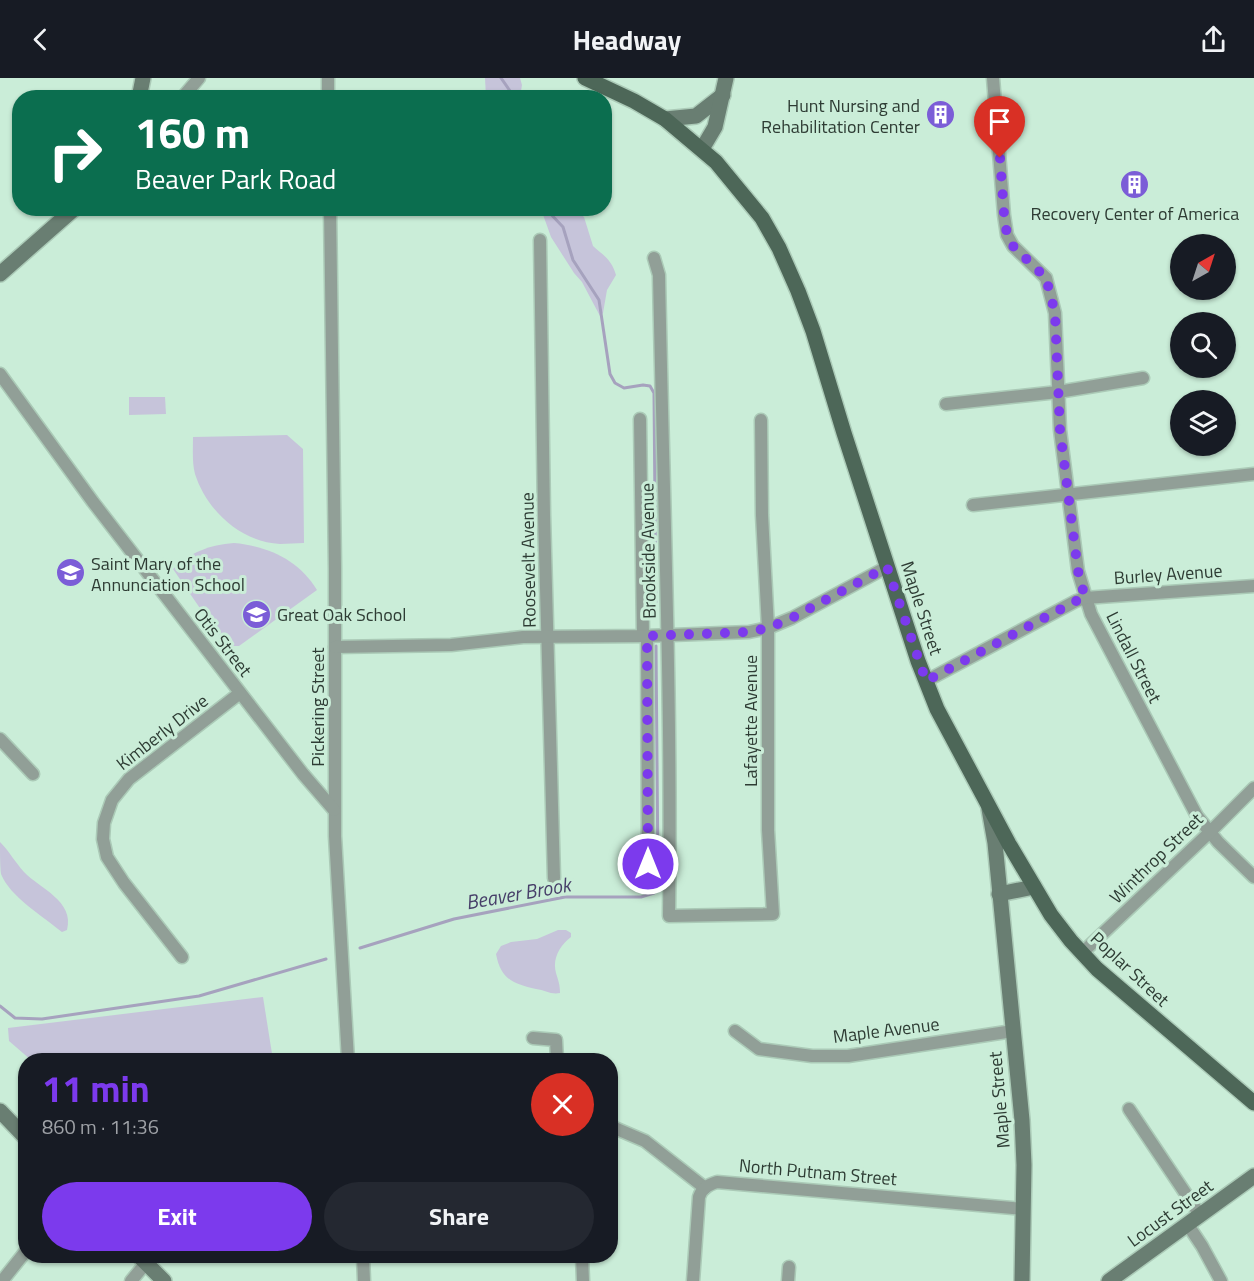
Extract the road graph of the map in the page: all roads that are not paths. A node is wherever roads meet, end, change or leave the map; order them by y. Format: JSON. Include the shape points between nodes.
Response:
{"nodes":[{"id":1,"x":199,"y":78,"type":"edge"},
{"id":2,"x":585,"y":78,"type":"edge"},
{"id":3,"x":726,"y":78,"type":"edge"},
{"id":4,"x":993,"y":78,"type":"edge"},
{"id":5,"x":189,"y":90,"type":"edge"},
{"id":6,"x":611,"y":90,"type":"edge"},
{"id":7,"x":612,"y":91,"type":"edge"},
{"id":8,"x":723,"y":95,"type":"junction"},
{"id":9,"x":665,"y":119,"type":"junction"},
{"id":10,"x":702,"y":149,"type":"junction"},
{"id":11,"x":65,"y":216,"type":"edge"},
{"id":12,"x":330,"y":216,"type":"edge"},
{"id":13,"x":540,"y":240,"type":"dead end"},
{"id":14,"x":654,"y":258,"type":"dead end"},
{"id":15,"x":2,"y":269,"type":"edge"},
{"id":16,"x":0,"y":374,"type":"edge"},
{"id":17,"x":1143,"y":378,"type":"dead end"},
{"id":18,"x":1058,"y":392,"type":"junction"},
{"id":19,"x":946,"y":404,"type":"dead end"},
{"id":20,"x":640,"y":419,"type":"dead end"},
{"id":21,"x":761,"y":420,"type":"dead end"},
{"id":22,"x":1254,"y":474,"type":"edge"},
{"id":23,"x":1068,"y":494,"type":"junction"},
{"id":24,"x":973,"y":504,"type":"dead end"},
{"id":25,"x":887,"y":567,"type":"junction"},
{"id":26,"x":1254,"y":586,"type":"edge"},
{"id":27,"x":1085,"y":598,"type":"junction"},
{"id":28,"x":768,"y":628,"type":"junction"},
{"id":29,"x":645,"y":636,"type":"junction"},
{"id":30,"x":668,"y":636,"type":"junction"},
{"id":31,"x":547,"y":637,"type":"junction"},
{"id":32,"x":335,"y":647,"type":"junction"},
{"id":33,"x":926,"y":681,"type":"junction"},
{"id":34,"x":240,"y":693,"type":"junction"},
{"id":35,"x":0,"y":739,"type":"edge"},
{"id":36,"x":334,"y":773,"type":"junction"},
{"id":37,"x":33,"y":774,"type":"dead end"},
{"id":38,"x":313,"y":786,"type":"junction"},
{"id":39,"x":1254,"y":788,"type":"edge"},
{"id":40,"x":989,"y":808,"type":"junction"},
{"id":41,"x":334,"y":810,"type":"junction"},
{"id":42,"x":1210,"y":832,"type":"junction"},
{"id":43,"x":648,"y":864,"type":"dead end"},
{"id":44,"x":1254,"y":877,"type":"edge"},
{"id":45,"x":554,"y":878,"type":"dead end"},
{"id":46,"x":1034,"y":887,"type":"junction"},
{"id":47,"x":999,"y":894,"type":"junction"},
{"id":48,"x":669,"y":916,"type":"joint"},
{"id":49,"x":1082,"y":953,"type":"junction"},
{"id":50,"x":182,"y":957,"type":"dead end"},
{"id":51,"x":735,"y":1031,"type":"dead end"},
{"id":52,"x":1013,"y":1031,"type":"junction"},
{"id":53,"x":533,"y":1038,"type":"dead end"},
{"id":54,"x":348,"y":1053,"type":"edge"},
{"id":55,"x":557,"y":1053,"type":"edge"},
{"id":56,"x":1254,"y":1103,"type":"edge"},
{"id":57,"x":1129,"y":1109,"type":"dead end"},
{"id":58,"x":0,"y":1111,"type":"edge"},
{"id":59,"x":618,"y":1129,"type":"edge"},
{"id":60,"x":18,"y":1130,"type":"edge"},
{"id":61,"x":1254,"y":1176,"type":"edge"},
{"id":62,"x":705,"y":1188,"type":"junction"},
{"id":63,"x":1024,"y":1209,"type":"junction"},
{"id":64,"x":1200,"y":1215,"type":"junction"},
{"id":65,"x":1188,"y":1225,"type":"junction"},
{"id":66,"x":18,"y":1261,"type":"edge"},
{"id":67,"x":140,"y":1263,"type":"edge"},
{"id":68,"x":146,"y":1263,"type":"edge"},
{"id":69,"x":363,"y":1263,"type":"edge"},
{"id":70,"x":582,"y":1263,"type":"edge"},
{"id":71,"x":789,"y":1267,"type":"dead end"},
{"id":72,"x":2,"y":1281,"type":"edge"},
{"id":73,"x":131,"y":1281,"type":"edge"},
{"id":74,"x":164,"y":1281,"type":"edge"},
{"id":75,"x":364,"y":1281,"type":"edge"},
{"id":76,"x":583,"y":1281,"type":"edge"},
{"id":77,"x":693,"y":1281,"type":"edge"},
{"id":78,"x":788,"y":1281,"type":"edge"},
{"id":79,"x":1022,"y":1281,"type":"edge"},
{"id":80,"x":1109,"y":1281,"type":"edge"},
{"id":81,"x":1221,"y":1281,"type":"edge"}],
"edges":[{"from":1,"to":5,"type":"street"},
{"from":2,"to":6,"type":"main road","name":"Maple Street"},
{"from":3,"to":8,"type":"main road"},
{"from":4,"to":18,"type":"street","name":"Lindall Street","via":[[1007,235],[1046,278],[1055,313]]},
{"from":7,"to":9,"type":"main road","name":"Maple Street"},
{"from":8,"to":9,"type":"main road","via":[[696,116]]},
{"from":8,"to":10,"type":"main road","via":[[715,127]]},
{"from":9,"to":10,"type":"main road","name":"Maple Street"},
{"from":10,"to":25,"type":"main road","name":"Maple Street","via":[[740,188],[779,248],[813,331]]},
{"from":11,"to":15,"type":"main road"},
{"from":12,"to":32,"type":"street","name":"Pickering Street"},
{"from":13,"to":31,"type":"street","name":"Roosevelt Avenue"},
{"from":14,"to":30,"type":"street","name":"Brookside Avenue","via":[[659,275]]},
{"from":16,"to":34,"type":"street","name":"Otis Street"},
{"from":17,"to":18,"type":"street"},
{"from":18,"to":19,"type":"street"},
{"from":18,"to":23,"type":"street","name":"Lindall Street"},
{"from":20,"to":29,"type":"street","name":"Brookside Avenue"},
{"from":21,"to":28,"type":"street","name":"Lafayette Avenue"},
{"from":22,"to":23,"type":"street"},
{"from":23,"to":24,"type":"street"},
{"from":23,"to":27,"type":"street","name":"Lindall Street"},
{"from":25,"to":28,"type":"street"},
{"from":25,"to":33,"type":"main road","name":"Maple Street"},
{"from":26,"to":27,"type":"street","name":"Burley Avenue"},
{"from":27,"to":33,"type":"street","name":"Burley Avenue"},
{"from":27,"to":42,"type":"street","name":"Lindall Street","via":[[1150,730],[1197,816]]},
{"from":28,"to":30,"type":"street"},
{"from":28,"to":48,"type":"street","name":"Lafayette Avenue","via":[[768,830],[773,914]]},
{"from":29,"to":30,"type":"street"},
{"from":29,"to":31,"type":"street"},
{"from":29,"to":43,"type":"street","name":"Brookside Avenue"},
{"from":30,"to":48,"type":"street","name":"Brookside Avenue"},
{"from":31,"to":32,"type":"street","via":[[451,645]]},
{"from":31,"to":45,"type":"street","name":"Roosevelt Avenue"},
{"from":32,"to":36,"type":"street","name":"Pickering Street"},
{"from":33,"to":40,"type":"main road","name":"Maple Street"},
{"from":34,"to":38,"type":"street","name":"Otis Street"},
{"from":34,"to":50,"type":"street","name":"Kimberly Drive","via":[[129,778],[112,800],[104,823],[107,857]]},
{"from":35,"to":37,"type":"street"},
{"from":36,"to":38,"type":"street","via":[[323,784]]},
{"from":36,"to":41,"type":"street","name":"Pickering Street"},
{"from":38,"to":41,"type":"street","name":"Otis Street"},
{"from":39,"to":42,"type":"street","name":"Winthrop Street"},
{"from":40,"to":46,"type":"main road","name":"Poplar Street"},
{"from":40,"to":47,"type":"main road","name":"Maple Street"},
{"from":41,"to":54,"type":"street","name":"Pickering Street"},
{"from":42,"to":44,"type":"street","name":"Lindall Street"},
{"from":42,"to":49,"type":"street","name":"Winthrop Street"},
{"from":46,"to":47,"type":"main road"},
{"from":46,"to":49,"type":"main road","name":"Poplar Street"},
{"from":47,"to":52,"type":"main road","name":"Maple Street"},
{"from":49,"to":56,"type":"main road","name":"Poplar Street"},
{"from":51,"to":52,"type":"street","name":"Maple Avenue","via":[[759,1049],[812,1056],[848,1056]]},
{"from":52,"to":63,"type":"main road","name":"Maple Street","via":[[1022,1120]]},
{"from":53,"to":55,"type":"street","via":[[556,1040]]},
{"from":57,"to":64,"type":"street"},
{"from":58,"to":60,"type":"main road"},
{"from":59,"to":62,"type":"street","via":[[645,1141]]},
{"from":61,"to":64,"type":"main road","name":"Locust Street"},
{"from":62,"to":63,"type":"street","name":"North Putnam Street","via":[[726,1182]]},
{"from":62,"to":77,"type":"street","via":[[699,1197]]},
{"from":63,"to":79,"type":"main road","name":"Maple Street"},
{"from":64,"to":65,"type":"main road","name":"Locust Street"},
{"from":65,"to":80,"type":"main road","name":"Locust Street"},
{"from":65,"to":81,"type":"street"},
{"from":66,"to":72,"type":"street"},
{"from":67,"to":73,"type":"street"},
{"from":68,"to":74,"type":"main road"},
{"from":69,"to":75,"type":"street"},
{"from":70,"to":76,"type":"street"},
{"from":71,"to":78,"type":"street"}]}
